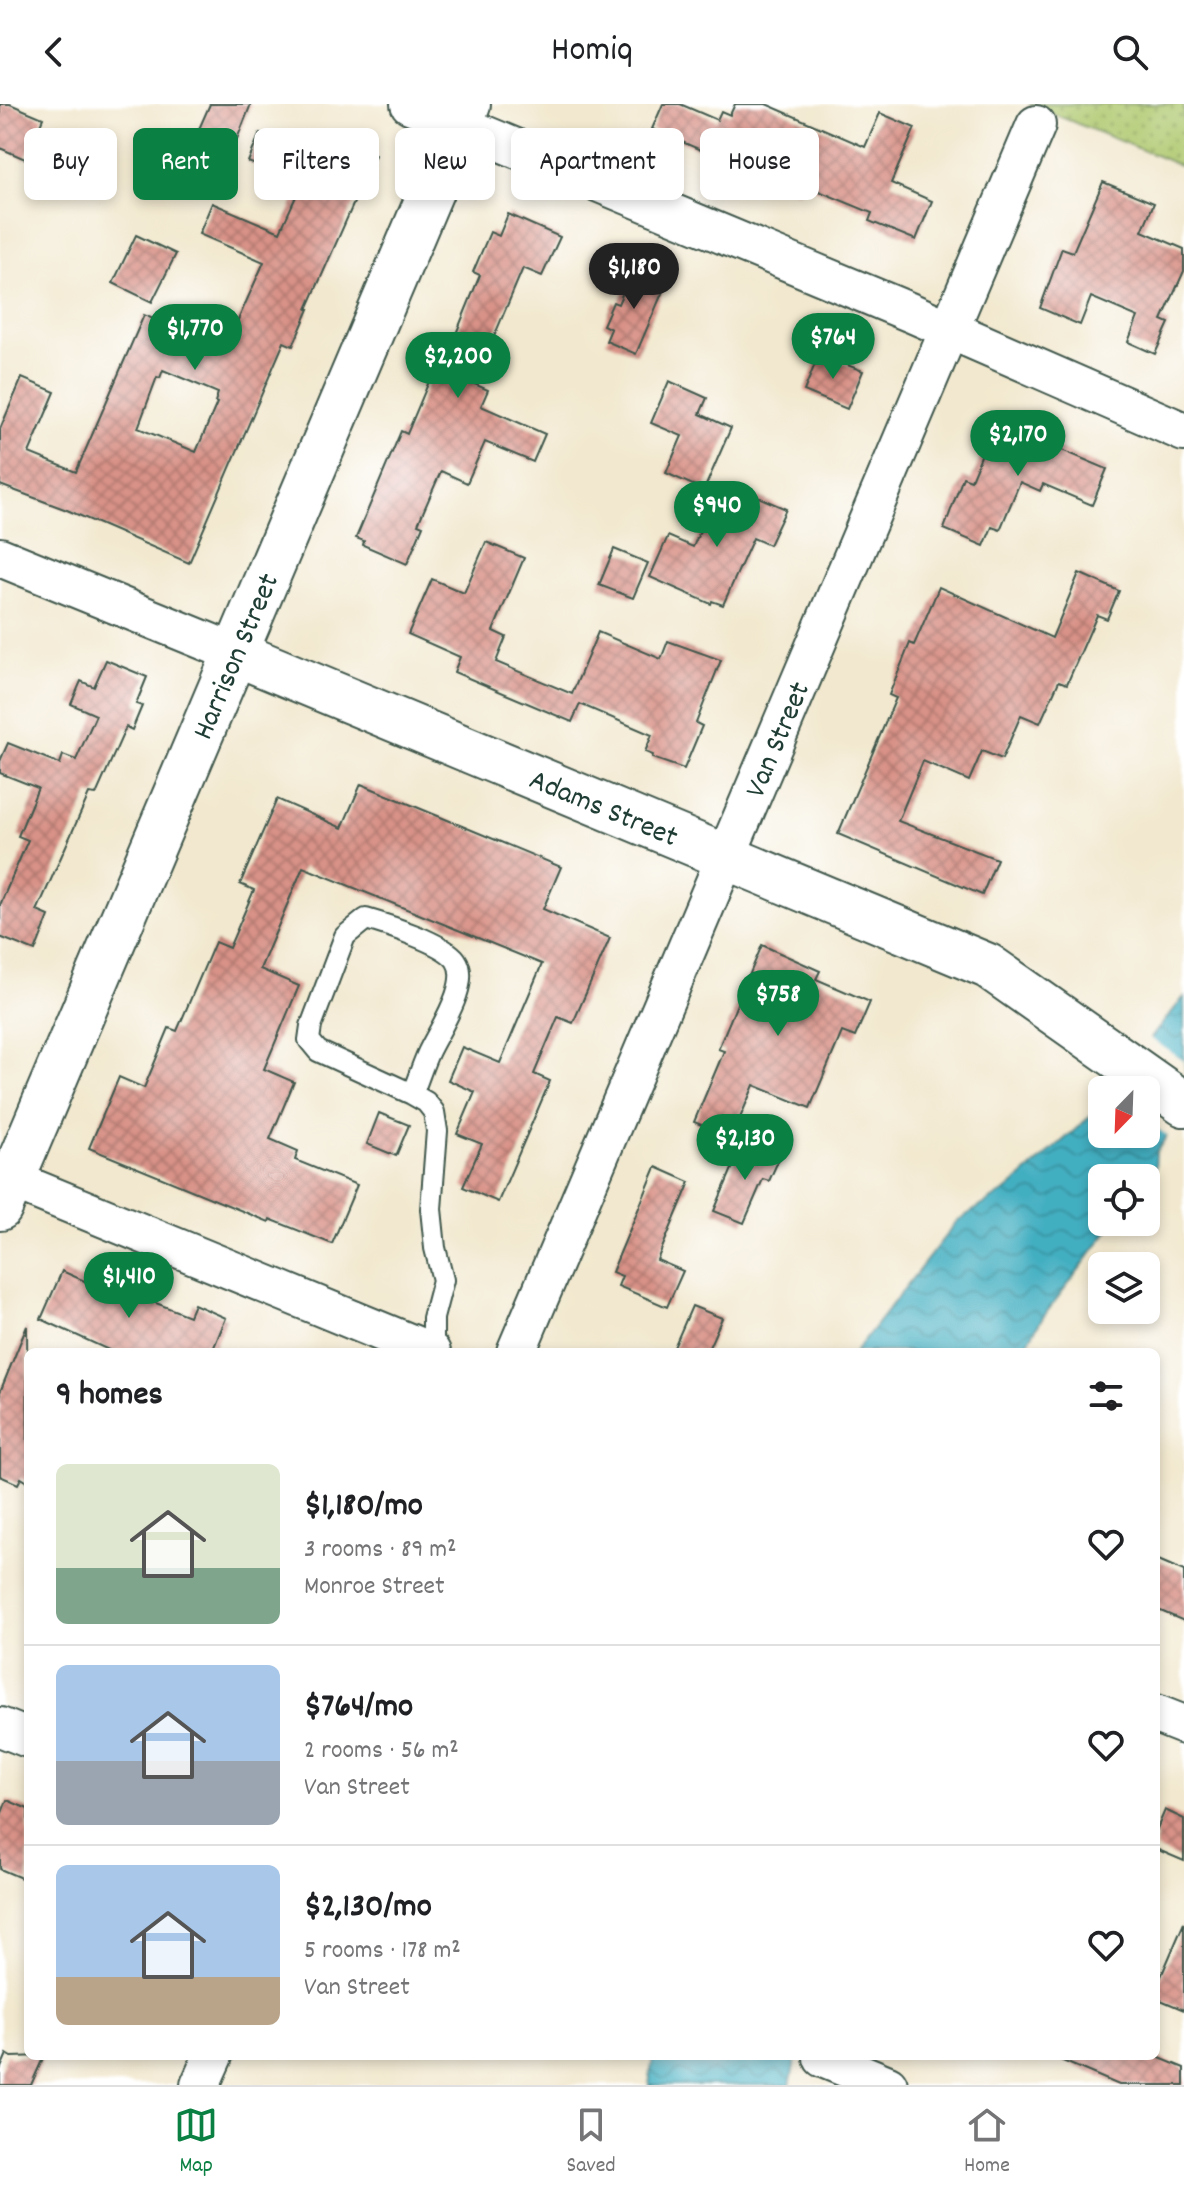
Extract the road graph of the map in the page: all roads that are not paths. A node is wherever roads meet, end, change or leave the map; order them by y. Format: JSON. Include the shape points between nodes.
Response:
{"nodes":[{"id":1,"x":410,"y":104,"type":"edge"},
{"id":2,"x":464,"y":114,"type":"edge"},
{"id":3,"x":1036,"y":125,"type":"dead end"},
{"id":4,"x":949,"y":331,"type":"junction"},
{"id":5,"x":1184,"y":432,"type":"edge"},
{"id":6,"x":0,"y":557,"type":"edge"},
{"id":7,"x":235,"y":653,"type":"junction"},
{"id":8,"x":727,"y":856,"type":"junction"},
{"id":9,"x":412,"y":1094,"type":"junction"},
{"id":10,"x":1184,"y":1104,"type":"edge"},
{"id":11,"x":4,"y":1188,"type":"edge"},
{"id":12,"x":422,"y":1348,"type":"edge"},
{"id":13,"x":432,"y":1348,"type":"edge"},
{"id":14,"x":518,"y":1348,"type":"edge"},
{"id":15,"x":1160,"y":1716,"type":"edge"},
{"id":16,"x":1184,"y":1725,"type":"edge"},
{"id":17,"x":0,"y":1727,"type":"edge"},
{"id":18,"x":24,"y":1736,"type":"edge"},
{"id":19,"x":211,"y":2060,"type":"edge"},
{"id":20,"x":828,"y":2060,"type":"edge"},
{"id":21,"x":200,"y":2085,"type":"edge"},
{"id":22,"x":888,"y":2085,"type":"edge"}],
"edges":[{"from":1,"to":2,"type":"street"},
{"from":2,"to":4,"type":"street"},
{"from":2,"to":7,"type":"street","name":"Harrison Street"},
{"from":3,"to":4,"type":"street","name":"Van Street"},
{"from":4,"to":5,"type":"street"},
{"from":4,"to":8,"type":"street","name":"Van Street"},
{"from":6,"to":7,"type":"street","name":"Adams Street"},
{"from":7,"to":8,"type":"street","name":"Adams Street"},
{"from":7,"to":11,"type":"street","name":"Harrison Street"},
{"from":8,"to":10,"type":"street","name":"Adams Street","via":[[988,966]]},
{"from":8,"to":14,"type":"street","name":"Van Street"},
{"from":9,"to":9,"type":"lane","via":[[451,1009],[461,978],[458,962],[445,950],[366,919],[345,936],[309,1040],[318,1051]]},
{"from":9,"to":13,"type":"lane","via":[[434,1112],[437,1131],[431,1209],[443,1280]]},
{"from":11,"to":12,"type":"street"},
{"from":15,"to":16,"type":"street"},
{"from":17,"to":18,"type":"street"},
{"from":19,"to":21,"type":"street"},
{"from":20,"to":22,"type":"street"}]}
